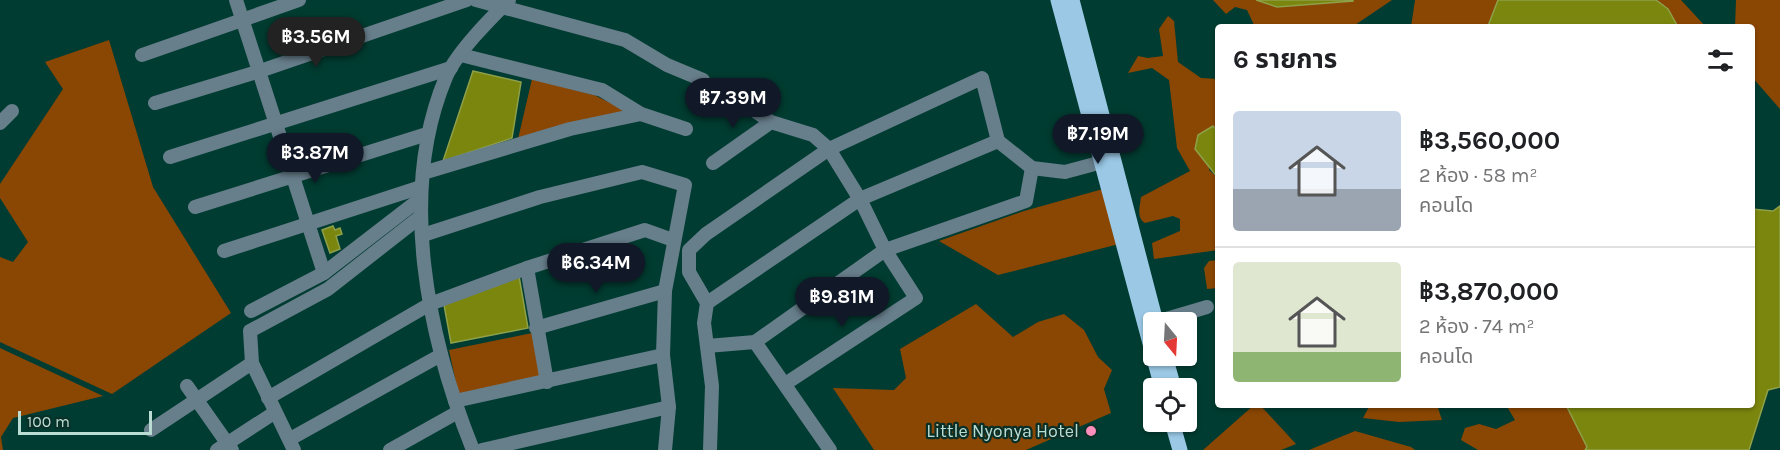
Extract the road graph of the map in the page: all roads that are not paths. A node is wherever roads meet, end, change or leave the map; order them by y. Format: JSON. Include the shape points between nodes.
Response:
{"nodes":[{"id":1,"x":236,"y":0,"type":"edge"},
{"id":2,"x":299,"y":0,"type":"edge"},
{"id":3,"x":467,"y":0,"type":"edge"},
{"id":4,"x":476,"y":0,"type":"edge"},
{"id":5,"x":1058,"y":0,"type":"edge"},
{"id":6,"x":1072,"y":0,"type":"edge"},
{"id":7,"x":505,"y":4,"type":"edge"},
{"id":8,"x":242,"y":19,"type":"junction"},
{"id":9,"x":142,"y":55,"type":"dead end"},
{"id":10,"x":460,"y":55,"type":"junction"},
{"id":11,"x":451,"y":68,"type":"junction"},
{"id":12,"x":260,"y":71,"type":"junction"},
{"id":13,"x":703,"y":80,"type":"dead end"},
{"id":14,"x":736,"y":98,"type":"dead end"},
{"id":15,"x":155,"y":103,"type":"dead end"},
{"id":16,"x":12,"y":111,"type":"dead end"},
{"id":17,"x":641,"y":114,"type":"junction"},
{"id":18,"x":277,"y":121,"type":"junction"},
{"id":19,"x":771,"y":122,"type":"junction"},
{"id":20,"x":0,"y":123,"type":"edge"},
{"id":21,"x":686,"y":129,"type":"dead end"},
{"id":22,"x":427,"y":134,"type":"junction"},
{"id":23,"x":998,"y":141,"type":"junction"},
{"id":24,"x":829,"y":149,"type":"junction"},
{"id":25,"x":170,"y":157,"type":"dead end"},
{"id":26,"x":1102,"y":162,"type":"junction"},
{"id":27,"x":713,"y":163,"type":"dead end"},
{"id":28,"x":1032,"y":168,"type":"junction"},
{"id":29,"x":294,"y":175,"type":"junction"},
{"id":30,"x":421,"y":186,"type":"junction"},
{"id":31,"x":860,"y":199,"type":"junction"},
{"id":32,"x":195,"y":207,"type":"dead end"},
{"id":33,"x":420,"y":217,"type":"junction"},
{"id":34,"x":309,"y":225,"type":"junction"},
{"id":35,"x":423,"y":235,"type":"junction"},
{"id":36,"x":673,"y":240,"type":"junction"},
{"id":37,"x":885,"y":250,"type":"junction"},
{"id":38,"x":224,"y":251,"type":"dead end"},
{"id":39,"x":527,"y":268,"type":"junction"},
{"id":40,"x":324,"y":273,"type":"junction"},
{"id":41,"x":664,"y":291,"type":"junction"},
{"id":42,"x":707,"y":303,"type":"junction"},
{"id":43,"x":430,"y":304,"type":"junction"},
{"id":44,"x":1208,"y":307,"type":"dead end"},
{"id":45,"x":251,"y":311,"type":"dead end"},
{"id":46,"x":1153,"y":312,"type":"edge"},
{"id":47,"x":1191,"y":312,"type":"edge"},
{"id":48,"x":536,"y":328,"type":"junction"},
{"id":49,"x":755,"y":342,"type":"junction"},
{"id":50,"x":707,"y":346,"type":"junction"},
{"id":51,"x":441,"y":355,"type":"junction"},
{"id":52,"x":663,"y":355,"type":"junction"},
{"id":53,"x":252,"y":363,"type":"junction"},
{"id":54,"x":1159,"y":378,"type":"edge"},
{"id":55,"x":547,"y":382,"type":"junction"},
{"id":56,"x":785,"y":384,"type":"junction"},
{"id":57,"x":187,"y":386,"type":"dead end"},
{"id":58,"x":268,"y":398,"type":"junction"},
{"id":59,"x":196,"y":400,"type":"junction"},
{"id":60,"x":457,"y":406,"type":"junction"},
{"id":61,"x":669,"y":407,"type":"junction"},
{"id":62,"x":274,"y":413,"type":"junction"},
{"id":63,"x":151,"y":430,"type":"dead end"},
{"id":64,"x":1175,"y":432,"type":"edge"},
{"id":65,"x":1186,"y":432,"type":"edge"},
{"id":66,"x":292,"y":445,"type":"edge"},
{"id":67,"x":225,"y":448,"type":"edge"},
{"id":68,"x":390,"y":450,"type":"edge"},
{"id":69,"x":473,"y":450,"type":"edge"},
{"id":70,"x":482,"y":450,"type":"edge"},
{"id":71,"x":665,"y":450,"type":"edge"},
{"id":72,"x":710,"y":450,"type":"edge"},
{"id":73,"x":830,"y":450,"type":"edge"},
{"id":74,"x":1180,"y":450,"type":"edge"},
{"id":75,"x":1190,"y":450,"type":"edge"}],
"edges":[{"from":1,"to":8,"type":"street"},
{"from":2,"to":8,"type":"street"},
{"from":3,"to":12,"type":"street"},
{"from":4,"to":7,"type":"street"},
{"from":5,"to":26,"type":"main road"},
{"from":6,"to":46,"type":"main road"},
{"from":7,"to":10,"type":"street"},
{"from":7,"to":13,"type":"street","via":[[625,40]]},
{"from":8,"to":9,"type":"street"},
{"from":8,"to":12,"type":"street"},
{"from":10,"to":11,"type":"street"},
{"from":10,"to":17,"type":"street","via":[[602,90]]},
{"from":11,"to":18,"type":"street"},
{"from":11,"to":22,"type":"street"},
{"from":12,"to":15,"type":"street"},
{"from":12,"to":18,"type":"street"},
{"from":14,"to":19,"type":"street"},
{"from":16,"to":20,"type":"street"},
{"from":17,"to":21,"type":"street"},
{"from":17,"to":30,"type":"street","via":[[570,129]]},
{"from":18,"to":25,"type":"street"},
{"from":18,"to":29,"type":"street"},
{"from":19,"to":24,"type":"street","via":[[813,135]]},
{"from":19,"to":27,"type":"street"},
{"from":22,"to":29,"type":"street"},
{"from":22,"to":30,"type":"street"},
{"from":23,"to":24,"type":"street","via":[[982,78]]},
{"from":23,"to":28,"type":"street"},
{"from":23,"to":31,"type":"street"},
{"from":24,"to":31,"type":"street"},
{"from":24,"to":42,"type":"street","via":[[706,234],[689,250],[689,272]]},
{"from":26,"to":28,"type":"street","via":[[1065,172]]},
{"from":26,"to":54,"type":"main road"},
{"from":28,"to":37,"type":"street","via":[[1026,201]]},
{"from":29,"to":32,"type":"street"},
{"from":29,"to":34,"type":"street"},
{"from":30,"to":33,"type":"street"},
{"from":30,"to":34,"type":"street"},
{"from":30,"to":40,"type":"street"},
{"from":31,"to":37,"type":"street"},
{"from":31,"to":42,"type":"street"},
{"from":33,"to":35,"type":"street"},
{"from":33,"to":53,"type":"street","via":[[328,289],[250,331]]},
{"from":34,"to":38,"type":"street"},
{"from":34,"to":40,"type":"street"},
{"from":35,"to":36,"type":"street","via":[[540,197],[642,172],[685,185]]},
{"from":35,"to":43,"type":"street"},
{"from":36,"to":39,"type":"street","via":[[645,230]]},
{"from":36,"to":41,"type":"street"},
{"from":37,"to":49,"type":"street"},
{"from":37,"to":56,"type":"street","via":[[916,298]]},
{"from":39,"to":43,"type":"street"},
{"from":39,"to":48,"type":"street"},
{"from":40,"to":45,"type":"street"},
{"from":41,"to":48,"type":"street"},
{"from":41,"to":52,"type":"street"},
{"from":42,"to":50,"type":"street"},
{"from":43,"to":51,"type":"street"},
{"from":43,"to":58,"type":"street"},
{"from":44,"to":47,"type":"street"},
{"from":48,"to":55,"type":"street"},
{"from":49,"to":50,"type":"street"},
{"from":49,"to":56,"type":"street"},
{"from":50,"to":72,"type":"street","via":[[712,386]]},
{"from":51,"to":60,"type":"street"},
{"from":51,"to":66,"type":"street"},
{"from":52,"to":55,"type":"street"},
{"from":52,"to":61,"type":"street"},
{"from":53,"to":58,"type":"street"},
{"from":53,"to":59,"type":"street"},
{"from":55,"to":60,"type":"street"},
{"from":56,"to":73,"type":"street"},
{"from":57,"to":59,"type":"street"},
{"from":58,"to":62,"type":"street"},
{"from":59,"to":63,"type":"street"},
{"from":59,"to":67,"type":"street"},
{"from":60,"to":68,"type":"street"},
{"from":60,"to":69,"type":"street"},
{"from":61,"to":70,"type":"street"},
{"from":61,"to":71,"type":"street"},
{"from":62,"to":66,"type":"street"},
{"from":62,"to":67,"type":"street"},
{"from":64,"to":74,"type":"main road"},
{"from":65,"to":75,"type":"main road"}]}
